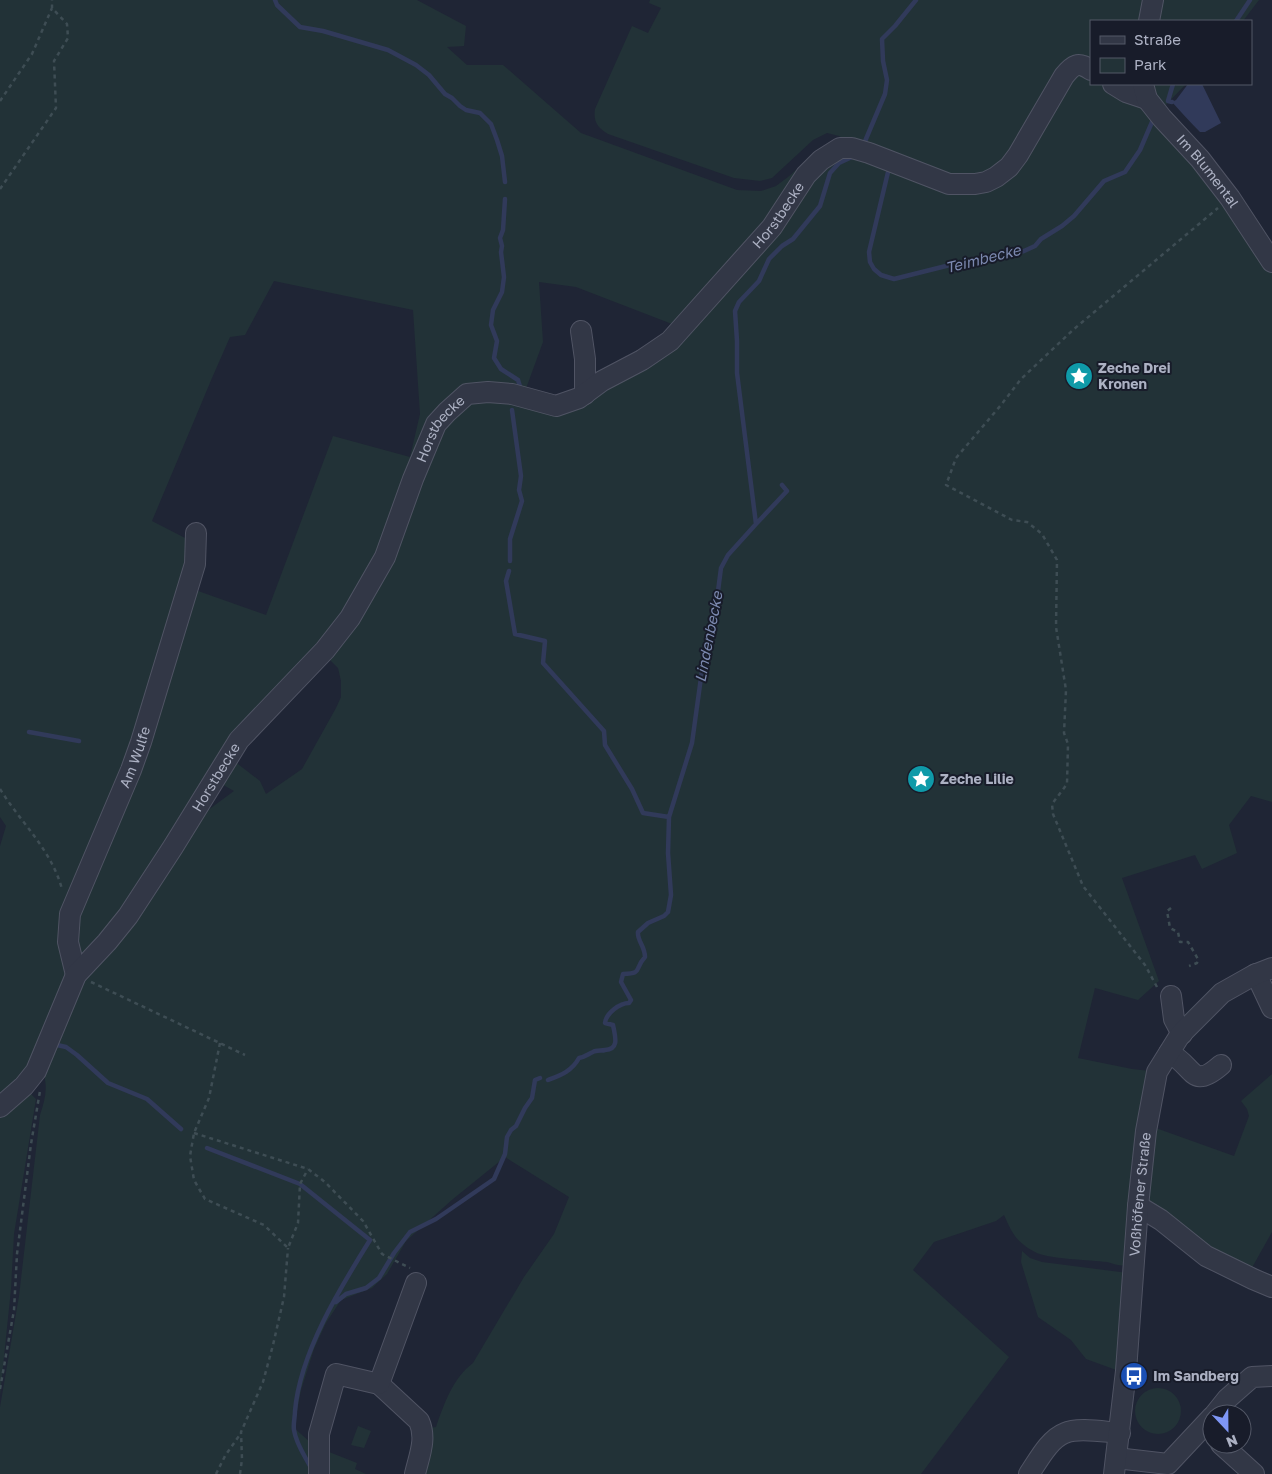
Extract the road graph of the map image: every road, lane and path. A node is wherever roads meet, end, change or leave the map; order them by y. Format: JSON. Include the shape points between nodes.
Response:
{"nodes":[{"id":1,"x":52,"y":0,"type":"edge"},
{"id":2,"x":1153,"y":0,"type":"edge"},
{"id":3,"x":52,"y":8,"type":"junction"},
{"id":4,"x":1149,"y":20,"type":"edge"},
{"id":5,"x":1090,"y":69,"type":"edge"},
{"id":6,"x":1116,"y":85,"type":"edge"},
{"id":7,"x":1145,"y":91,"type":"edge"},
{"id":8,"x":0,"y":101,"type":"edge"},
{"id":9,"x":0,"y":189,"type":"edge"},
{"id":10,"x":1230,"y":198,"type":"junction"},
{"id":11,"x":1272,"y":262,"type":"edge"},
{"id":12,"x":581,"y":331,"type":"dead end"},
{"id":13,"x":585,"y":394,"type":"junction"},
{"id":14,"x":196,"y":533,"type":"dead end"},
{"id":15,"x":0,"y":789,"type":"edge"},
{"id":16,"x":1171,"y":908,"type":"dead end"},
{"id":17,"x":70,"y":914,"type":"junction"},
{"id":18,"x":1190,"y":966,"type":"dead end"},
{"id":19,"x":1258,"y":974,"type":"edge"},
{"id":20,"x":76,"y":975,"type":"junction"},
{"id":21,"x":1165,"y":993,"type":"joint"},
{"id":22,"x":1264,"y":1003,"type":"edge"},
{"id":23,"x":1182,"y":1034,"type":"junction"},
{"id":24,"x":220,"y":1043,"type":"junction"},
{"id":25,"x":1169,"y":1053,"type":"junction"},
{"id":26,"x":245,"y":1055,"type":"dead end"},
{"id":27,"x":1221,"y":1065,"type":"dead end"},
{"id":28,"x":36,"y":1071,"type":"junction"},
{"id":29,"x":0,"y":1107,"type":"edge"},
{"id":30,"x":194,"y":1133,"type":"junction"},
{"id":31,"x":308,"y":1168,"type":"junction"},
{"id":32,"x":1138,"y":1206,"type":"junction"},
{"id":33,"x":288,"y":1248,"type":"junction"},
{"id":34,"x":398,"y":1262,"type":"dead end"},
{"id":35,"x":416,"y":1283,"type":"dead end"},
{"id":36,"x":1272,"y":1287,"type":"edge"},
{"id":37,"x":1272,"y":1376,"type":"edge"},
{"id":38,"x":379,"y":1384,"type":"junction"},
{"id":39,"x":0,"y":1389,"type":"edge"},
{"id":40,"x":1223,"y":1404,"type":"edge"},
{"id":41,"x":241,"y":1432,"type":"junction"},
{"id":42,"x":1202,"y":1432,"type":"edge"},
{"id":43,"x":1120,"y":1433,"type":"junction"},
{"id":44,"x":1232,"y":1454,"type":"edge"},
{"id":45,"x":1115,"y":1466,"type":"edge"},
{"id":46,"x":216,"y":1474,"type":"edge"},
{"id":47,"x":240,"y":1474,"type":"edge"},
{"id":48,"x":319,"y":1474,"type":"edge"},
{"id":49,"x":415,"y":1474,"type":"edge"},
{"id":50,"x":1029,"y":1474,"type":"edge"},
{"id":51,"x":1254,"y":1474,"type":"edge"}],
"edges":[{"from":1,"to":3,"type":"path"},
{"from":2,"to":4,"type":"street"},
{"from":3,"to":8,"type":"path","via":[[32,54]]},
{"from":3,"to":9,"type":"path","via":[[67,24],[68,38],[54,61],[56,108]]},
{"from":5,"to":13,"type":"street","name":"Horstbecke","via":[[1083,65],[1070,68],[1018,155],[1009,167],[986,182],[949,184],[852,148],[840,148],[830,153],[806,175],[767,233],[670,341]]},
{"from":6,"to":7,"type":"street","via":[[1126,92]]},
{"from":7,"to":10,"type":"street","name":"Im Blumental","via":[[1162,118]]},
{"from":10,"to":11,"type":"street","name":"Im Blumental"},
{"from":10,"to":21,"type":"path","via":[[1074,329],[1021,379],[956,458],[946,485],[1012,520],[1027,522],[1042,534],[1057,560],[1056,627],[1066,690],[1064,732],[1068,744],[1067,784],[1052,804],[1053,814],[1084,886]]},
{"from":12,"to":13,"type":"street"},
{"from":13,"to":20,"type":"street","name":"Horstbecke","via":[[556,406],[512,394],[467,394],[436,424],[385,557],[350,618],[239,740],[128,916]]},
{"from":14,"to":17,"type":"street","name":"Am Wulfe","via":[[195,564],[141,742]]},
{"from":15,"to":17,"type":"path","via":[[52,860]]},
{"from":16,"to":18,"type":"path","via":[[1167,911],[1170,928],[1178,932],[1180,942],[1188,942],[1198,959]]},
{"from":17,"to":20,"type":"street","name":"Am Wulfe","via":[[68,942]]},
{"from":19,"to":22,"type":"street"},
{"from":19,"to":23,"type":"street","name":"Voßhöfener Straße","via":[[1222,993]]},
{"from":20,"to":24,"type":"path"},
{"from":20,"to":28,"type":"street","name":"Horstbecke"},
{"from":21,"to":23,"type":"street"},
{"from":23,"to":25,"type":"street","name":"Voßhöfener Straße"},
{"from":24,"to":26,"type":"path"},
{"from":24,"to":30,"type":"path","via":[[209,1098]]},
{"from":25,"to":27,"type":"street","via":[[1203,1078]]},
{"from":25,"to":32,"type":"street","name":"Voßhöfener Straße","via":[[1157,1072],[1146,1131]]},
{"from":28,"to":29,"type":"street","name":"Horstbecke"},
{"from":28,"to":39,"type":"path","via":[[41,1094],[31,1144],[16,1254],[14,1310]]},
{"from":30,"to":31,"type":"path"},
{"from":30,"to":33,"type":"path","via":[[190,1156],[194,1180],[205,1199],[264,1225]]},
{"from":31,"to":33,"type":"path","via":[[300,1184],[298,1223]]},
{"from":31,"to":34,"type":"path","via":[[363,1221],[382,1254]]},
{"from":32,"to":36,"type":"street","via":[[1206,1256]]},
{"from":32,"to":43,"type":"street","name":"Voßhöfener Straße"},
{"from":33,"to":41,"type":"path","via":[[284,1297],[273,1346],[263,1382]]},
{"from":35,"to":38,"type":"street"},
{"from":37,"to":40,"type":"street","via":[[1252,1377]]},
{"from":38,"to":48,"type":"street","via":[[336,1374],[319,1434]]},
{"from":38,"to":49,"type":"street","via":[[413,1414],[423,1429]]},
{"from":41,"to":46,"type":"path"},
{"from":41,"to":47,"type":"path"},
{"from":42,"to":45,"type":"street","via":[[1168,1464]]},
{"from":43,"to":45,"type":"street","name":"Voßhöfener Straße"},
{"from":43,"to":50,"type":"street","via":[[1064,1433],[1052,1442]]},
{"from":44,"to":51,"type":"street"}]}
